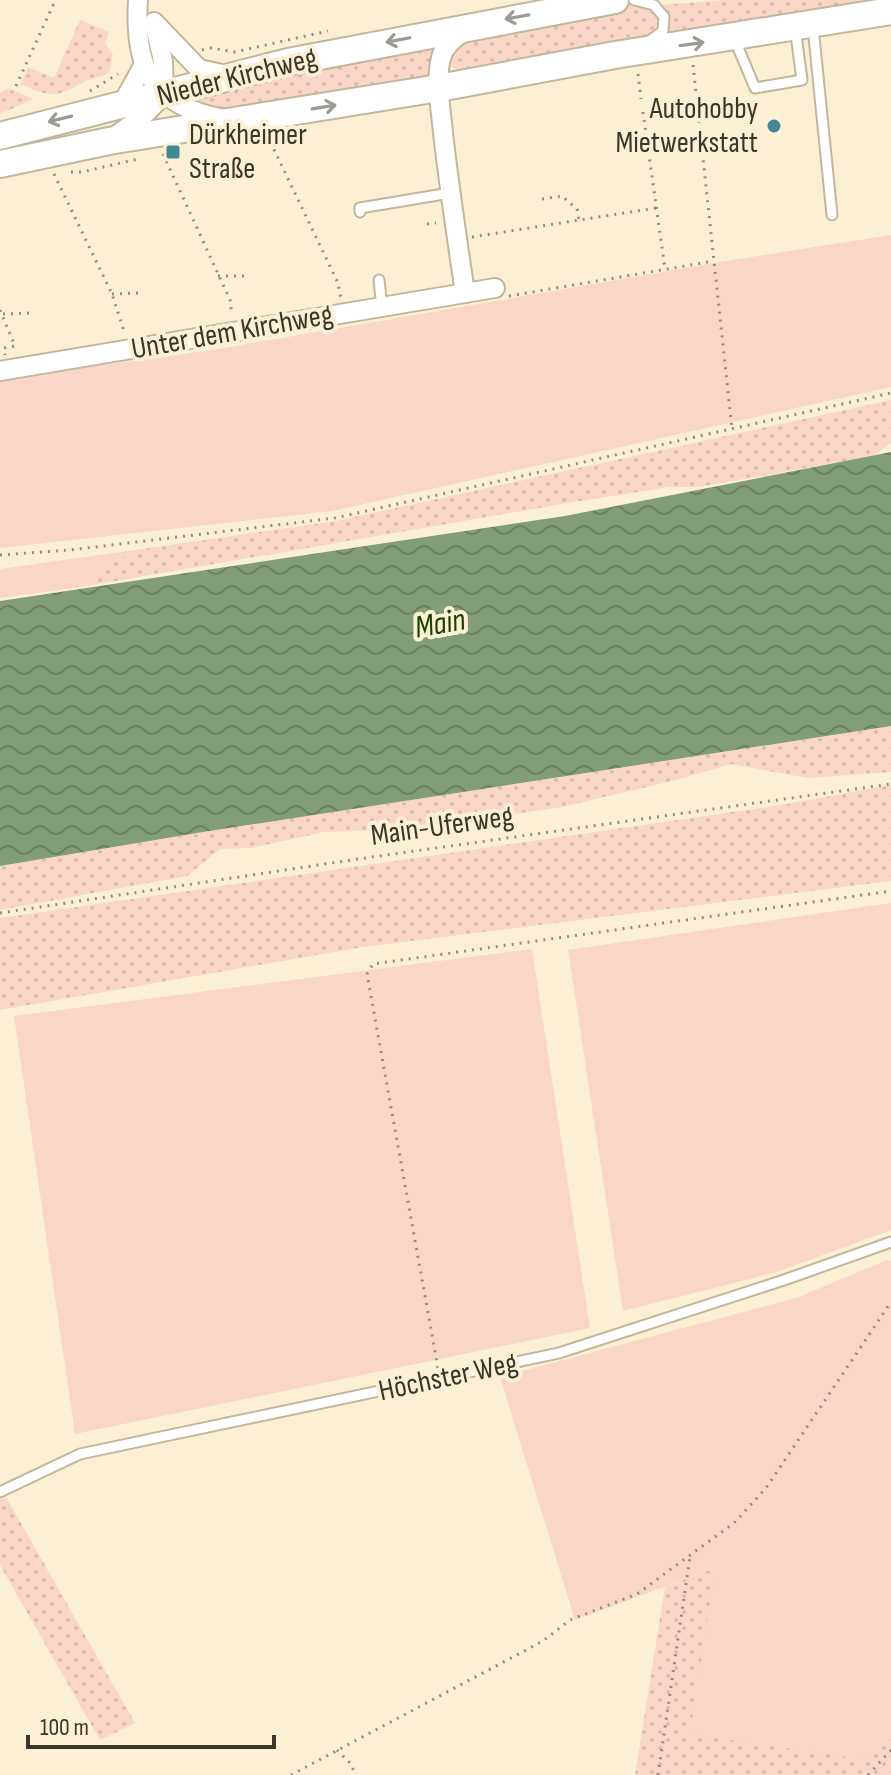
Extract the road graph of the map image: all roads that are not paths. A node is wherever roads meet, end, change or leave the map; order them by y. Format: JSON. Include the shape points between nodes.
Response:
{"nodes":[{"id":1,"x":138,"y":0,"type":"edge"},
{"id":2,"x":615,"y":0,"type":"edge"},
{"id":3,"x":634,"y":0,"type":"edge"},
{"id":4,"x":891,"y":11,"type":"edge"},
{"id":5,"x":154,"y":22,"type":"junction"},
{"id":6,"x":475,"y":25,"type":"junction"},
{"id":7,"x":804,"y":26,"type":"junction"},
{"id":8,"x":734,"y":38,"type":"junction"},
{"id":9,"x":615,"y":55,"type":"junction"},
{"id":10,"x":143,"y":66,"type":"junction"},
{"id":11,"x":440,"y":75,"type":"junction"},
{"id":12,"x":233,"y":77,"type":"junction"},
{"id":13,"x":164,"y":95,"type":"junction"},
{"id":14,"x":121,"y":106,"type":"junction"},
{"id":15,"x":234,"y":121,"type":"junction"},
{"id":16,"x":0,"y":136,"type":"edge"},
{"id":17,"x":109,"y":141,"type":"junction"},
{"id":18,"x":0,"y":164,"type":"edge"},
{"id":19,"x":450,"y":193,"type":"junction"},
{"id":20,"x":360,"y":212,"type":"dead end"},
{"id":21,"x":832,"y":215,"type":"dead end"},
{"id":22,"x":379,"y":280,"type":"dead end"},
{"id":23,"x":495,"y":288,"type":"road end"},
{"id":24,"x":465,"y":293,"type":"junction"},
{"id":25,"x":382,"y":308,"type":"junction"},
{"id":26,"x":0,"y":371,"type":"edge"},
{"id":27,"x":891,"y":1242,"type":"edge"},
{"id":28,"x":0,"y":1492,"type":"edge"}],
"edges":[{"from":1,"to":5,"type":"street"},
{"from":1,"to":10,"type":"street","via":[[136,34]]},
{"from":2,"to":6,"type":"main road","name":"Nieder Kirchweg","one_way":true},
{"from":3,"to":9,"type":"lane","name":"Nieder Kirchweg","via":[[654,5],[664,17],[663,31]]},
{"from":4,"to":7,"type":"main road","name":"Nieder Kirchweg"},
{"from":5,"to":12,"type":"street","via":[[199,69]]},
{"from":5,"to":13,"type":"street"},
{"from":6,"to":11,"type":"street","name":"Nieder Kirchweg","via":[[444,50]]},
{"from":6,"to":12,"type":"main road","name":"Nieder Kirchweg","one_way":true},
{"from":7,"to":8,"type":"main road","name":"Nieder Kirchweg"},
{"from":7,"to":8,"type":"lane","via":[[802,80],[767,86],[755,88]]},
{"from":7,"to":21,"type":"lane"},
{"from":9,"to":8,"type":"main road","name":"Nieder Kirchweg","one_way":true},
{"from":9,"to":11,"type":"main road","name":"Nieder Kirchweg","via":[[476,80]]},
{"from":10,"to":13,"type":"street"},
{"from":10,"to":14,"type":"street"},
{"from":15,"to":11,"type":"main road","name":"Nieder Kirchweg","one_way":true},
{"from":11,"to":19,"type":"street"},
{"from":12,"to":13,"type":"main road","name":"Nieder Kirchweg"},
{"from":13,"to":14,"type":"main road","name":"Nieder Kirchweg"},
{"from":13,"to":15,"type":"street","via":[[199,114]]},
{"from":13,"to":17,"type":"street"},
{"from":14,"to":16,"type":"main road","name":"Nieder Kirchweg","one_way":true},
{"from":15,"to":17,"type":"main road","name":"Nieder Kirchweg"},
{"from":17,"to":18,"type":"main road","name":"Nieder Kirchweg"},
{"from":19,"to":20,"type":"lane"},
{"from":19,"to":24,"type":"street"},
{"from":22,"to":25,"type":"lane"},
{"from":23,"to":24,"type":"street","name":"Unter dem Kirchweg"},
{"from":24,"to":25,"type":"street","name":"Unter dem Kirchweg"},
{"from":25,"to":26,"type":"street","name":"Unter dem Kirchweg"},
{"from":27,"to":28,"type":"lane","name":"Höchster Weg","via":[[559,1353],[80,1454]]}]}
